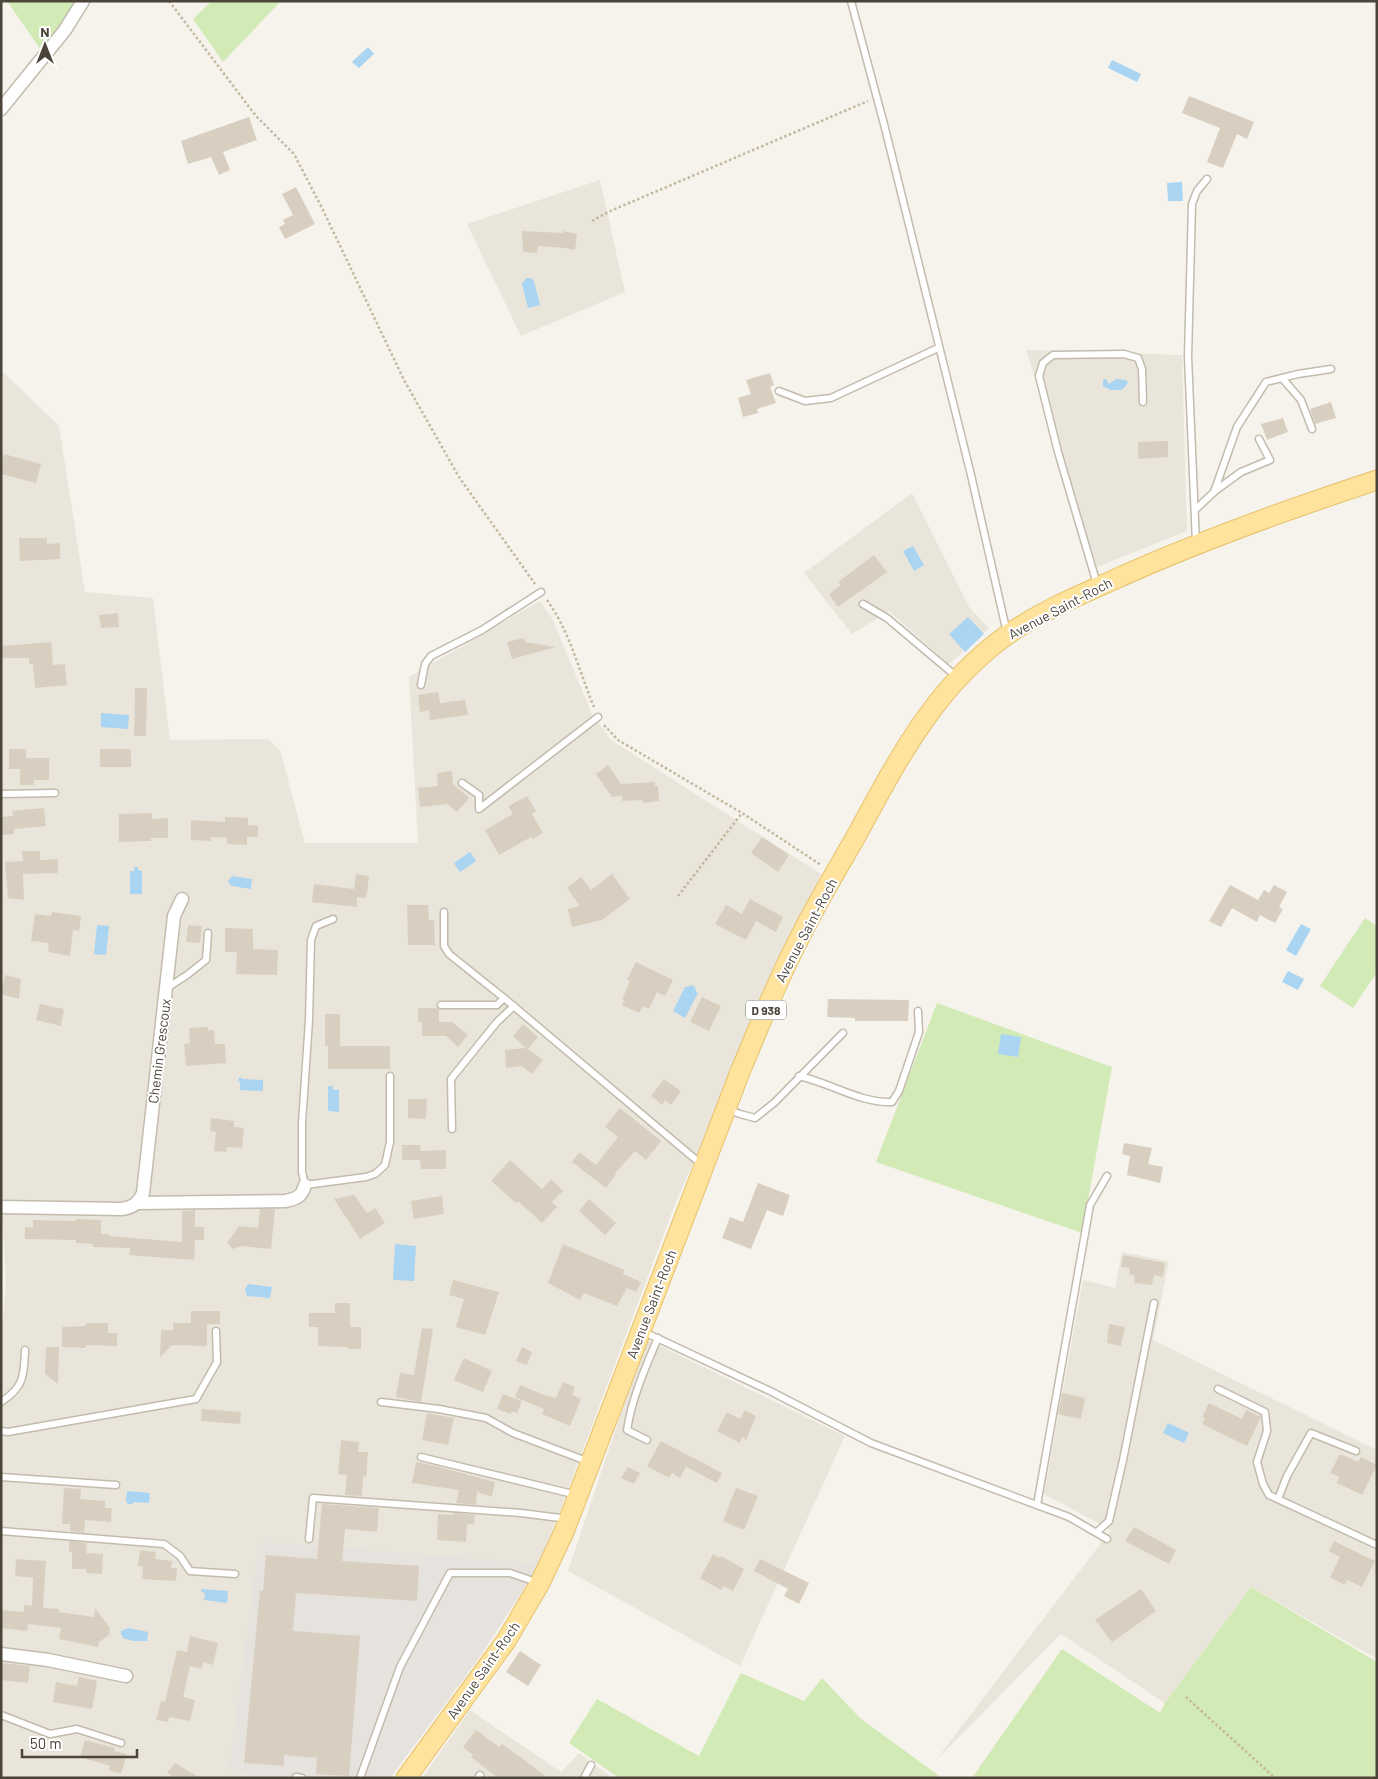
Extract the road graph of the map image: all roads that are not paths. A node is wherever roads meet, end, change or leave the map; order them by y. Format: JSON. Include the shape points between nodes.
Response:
{"nodes":[{"id":1,"x":83,"y":1,"type":"edge"},
{"id":2,"x":851,"y":1,"type":"edge"},
{"id":3,"x":1,"y":109,"type":"edge"},
{"id":4,"x":1206,"y":179,"type":"dead end"},
{"id":5,"x":938,"y":348,"type":"junction"},
{"id":6,"x":1331,"y":369,"type":"dead end"},
{"id":7,"x":1282,"y":378,"type":"junction"},
{"id":8,"x":779,"y":391,"type":"dead end"},
{"id":9,"x":1143,"y":402,"type":"dead end"},
{"id":10,"x":1312,"y":429,"type":"dead end"},
{"id":11,"x":1259,"y":439,"type":"dead end"},
{"id":12,"x":1377,"y":480,"type":"edge"},
{"id":13,"x":1214,"y":492,"type":"junction"},
{"id":14,"x":1195,"y":510,"type":"junction"},
{"id":15,"x":1196,"y":544,"type":"junction"},
{"id":16,"x":1098,"y":587,"type":"junction"},
{"id":17,"x":541,"y":592,"type":"road end"},
{"id":18,"x":863,"y":604,"type":"dead end"},
{"id":19,"x":1008,"y":634,"type":"junction"},
{"id":20,"x":958,"y":678,"type":"junction"},
{"id":21,"x":421,"y":685,"type":"dead end"},
{"id":22,"x":598,"y":718,"type":"road end"},
{"id":23,"x":462,"y":783,"type":"dead end"},
{"id":24,"x":54,"y":793,"type":"dead end"},
{"id":25,"x":1,"y":794,"type":"edge"},
{"id":26,"x":182,"y":899,"type":"dead end"},
{"id":27,"x":444,"y":912,"type":"dead end"},
{"id":28,"x":333,"y":919,"type":"dead end"},
{"id":29,"x":208,"y":933,"type":"dead end"},
{"id":30,"x":166,"y":988,"type":"junction"},
{"id":31,"x":504,"y":998,"type":"junction"},
{"id":32,"x":441,"y":1005,"type":"dead end"},
{"id":33,"x":514,"y":1006,"type":"junction"},
{"id":34,"x":918,"y":1011,"type":"dead end"},
{"id":35,"x":842,"y":1033,"type":"dead end"},
{"id":36,"x":390,"y":1076,"type":"dead end"},
{"id":37,"x":799,"y":1076,"type":"junction"},
{"id":38,"x":726,"y":1108,"type":"junction"},
{"id":39,"x":452,"y":1129,"type":"dead end"},
{"id":40,"x":704,"y":1166,"type":"junction"},
{"id":41,"x":1107,"y":1176,"type":"dead end"},
{"id":42,"x":305,"y":1185,"type":"junction"},
{"id":43,"x":138,"y":1203,"type":"junction"},
{"id":44,"x":1,"y":1207,"type":"edge"},
{"id":45,"x":1154,"y":1302,"type":"dead end"},
{"id":46,"x":216,"y":1331,"type":"dead end"},
{"id":47,"x":650,"y":1334,"type":"junction"},
{"id":48,"x":26,"y":1350,"type":"dead end"},
{"id":49,"x":1218,"y":1389,"type":"dead end"},
{"id":50,"x":1,"y":1402,"type":"edge"},
{"id":51,"x":381,"y":1402,"type":"dead end"},
{"id":52,"x":1,"y":1431,"type":"edge"},
{"id":53,"x":647,"y":1440,"type":"dead end"},
{"id":54,"x":1356,"y":1451,"type":"dead end"},
{"id":55,"x":421,"y":1457,"type":"dead end"},
{"id":56,"x":590,"y":1462,"type":"junction"},
{"id":57,"x":1,"y":1477,"type":"edge"},
{"id":58,"x":116,"y":1485,"type":"dead end"},
{"id":59,"x":578,"y":1495,"type":"junction"},
{"id":60,"x":1278,"y":1499,"type":"junction"},
{"id":61,"x":1037,"y":1505,"type":"junction"},
{"id":62,"x":569,"y":1519,"type":"junction"},
{"id":63,"x":1,"y":1531,"type":"edge"},
{"id":64,"x":1097,"y":1532,"type":"junction"},
{"id":65,"x":309,"y":1538,"type":"dead end"},
{"id":66,"x":1107,"y":1538,"type":"dead end"},
{"id":67,"x":1377,"y":1544,"type":"edge"},
{"id":68,"x":235,"y":1574,"type":"dead end"},
{"id":69,"x":540,"y":1583,"type":"junction"},
{"id":70,"x":1,"y":1654,"type":"edge"},
{"id":71,"x":126,"y":1676,"type":"dead end"},
{"id":72,"x":1,"y":1715,"type":"edge"},
{"id":73,"x":121,"y":1743,"type":"dead end"},
{"id":74,"x":592,"y":1765,"type":"dead end"},
{"id":75,"x":296,"y":1777,"type":"edge"},
{"id":76,"x":302,"y":1778,"type":"edge"},
{"id":77,"x":360,"y":1778,"type":"edge"},
{"id":78,"x":406,"y":1778,"type":"edge"},
{"id":79,"x":584,"y":1778,"type":"edge"}],
"edges":[{"from":1,"to":3,"type":"street","via":[[65,30]]},
{"from":2,"to":5,"type":"lane"},
{"from":4,"to":14,"type":"lane","via":[[1192,204],[1188,357]]},
{"from":5,"to":8,"type":"lane","via":[[831,398],[805,401]]},
{"from":5,"to":19,"type":"lane"},
{"from":6,"to":7,"type":"lane"},
{"from":7,"to":10,"type":"lane","via":[[1301,400]]},
{"from":7,"to":13,"type":"lane","via":[[1266,382],[1237,427]]},
{"from":9,"to":16,"type":"lane","via":[[1142,369],[1138,358],[1124,354],[1053,355],[1043,363],[1039,376],[1046,405]]},
{"from":11,"to":13,"type":"lane","via":[[1270,460],[1241,472]]},
{"from":12,"to":15,"type":"main road","name":"Avenue Saint-Roch","number":"D 938"},
{"from":13,"to":14,"type":"lane"},
{"from":14,"to":15,"type":"lane"},
{"from":15,"to":16,"type":"main road","name":"Avenue Saint-Roch","number":"D 938"},
{"from":16,"to":19,"type":"main road","name":"Avenue Saint-Roch","number":"D 938"},
{"from":17,"to":21,"type":"lane","via":[[482,630],[431,656],[425,664]]},
{"from":18,"to":20,"type":"lane","via":[[887,618]]},
{"from":19,"to":20,"type":"main road","name":"Avenue Saint-Roch","number":"D 938"},
{"from":20,"to":38,"type":"main road","name":"Avenue Saint-Roch","number":"D 938","via":[[918,728],[899,758],[798,940]]},
{"from":22,"to":23,"type":"lane","via":[[479,809],[478,795]]},
{"from":24,"to":25,"type":"lane"},
{"from":26,"to":30,"type":"street","name":"Chemin Grescoux","via":[[174,916]]},
{"from":27,"to":31,"type":"lane","via":[[444,946],[449,954]]},
{"from":28,"to":42,"type":"lane","via":[[316,926],[311,940],[302,1123]]},
{"from":29,"to":30,"type":"lane","via":[[206,960]]},
{"from":30,"to":43,"type":"street","name":"Chemin Grescoux","via":[[143,1193]]},
{"from":31,"to":32,"type":"lane","via":[[497,1005]]},
{"from":31,"to":33,"type":"lane"},
{"from":33,"to":39,"type":"lane","via":[[451,1078]]},
{"from":33,"to":40,"type":"lane"},
{"from":34,"to":37,"type":"lane","via":[[919,1032],[899,1091],[892,1102],[866,1100]]},
{"from":35,"to":37,"type":"lane"},
{"from":36,"to":42,"type":"lane","via":[[390,1142],[385,1165],[366,1177]]},
{"from":37,"to":38,"type":"lane","via":[[755,1118]]},
{"from":38,"to":40,"type":"main road","name":"Avenue Saint-Roch","number":"D 938"},
{"from":40,"to":47,"type":"main road","name":"Avenue Saint-Roch","number":"D 938"},
{"from":41,"to":61,"type":"lane","via":[[1090,1205]]},
{"from":42,"to":43,"type":"street","via":[[303,1193],[296,1199],[285,1202]]},
{"from":43,"to":44,"type":"street","via":[[122,1209]]},
{"from":45,"to":64,"type":"lane","via":[[1109,1521]]},
{"from":46,"to":52,"type":"lane","via":[[217,1362],[196,1399]]},
{"from":47,"to":53,"type":"lane","via":[[645,1370],[627,1430]]},
{"from":47,"to":56,"type":"main road","name":"Avenue Saint-Roch","number":"D 938"},
{"from":47,"to":61,"type":"lane","via":[[871,1443]]},
{"from":48,"to":50,"type":"lane","via":[[19,1387]]},
{"from":49,"to":60,"type":"lane","via":[[1265,1412],[1267,1431],[1257,1462],[1269,1495]]},
{"from":51,"to":56,"type":"lane","via":[[486,1418],[513,1433]]},
{"from":54,"to":60,"type":"lane","via":[[1311,1433]]},
{"from":55,"to":59,"type":"lane"},
{"from":56,"to":59,"type":"main road","name":"Avenue Saint-Roch","number":"D 938"},
{"from":57,"to":58,"type":"lane"},
{"from":59,"to":62,"type":"main road","name":"Avenue Saint-Roch","number":"D 938"},
{"from":60,"to":67,"type":"lane"},
{"from":61,"to":64,"type":"lane"},
{"from":62,"to":65,"type":"lane","via":[[313,1498]]},
{"from":62,"to":69,"type":"main road","name":"Avenue Saint-Roch","number":"D 938"},
{"from":63,"to":68,"type":"lane","via":[[164,1544],[180,1556],[190,1571]]},
{"from":64,"to":66,"type":"lane"},
{"from":69,"to":77,"type":"lane","via":[[510,1573],[450,1573],[400,1667]]},
{"from":69,"to":78,"type":"main road","name":"Avenue Saint-Roch","number":"D 938","via":[[506,1641]]},
{"from":70,"to":71,"type":"street"},
{"from":72,"to":73,"type":"lane","via":[[50,1734],[77,1729]]},
{"from":74,"to":79,"type":"lane"},
{"from":75,"to":76,"type":"lane"}]}
